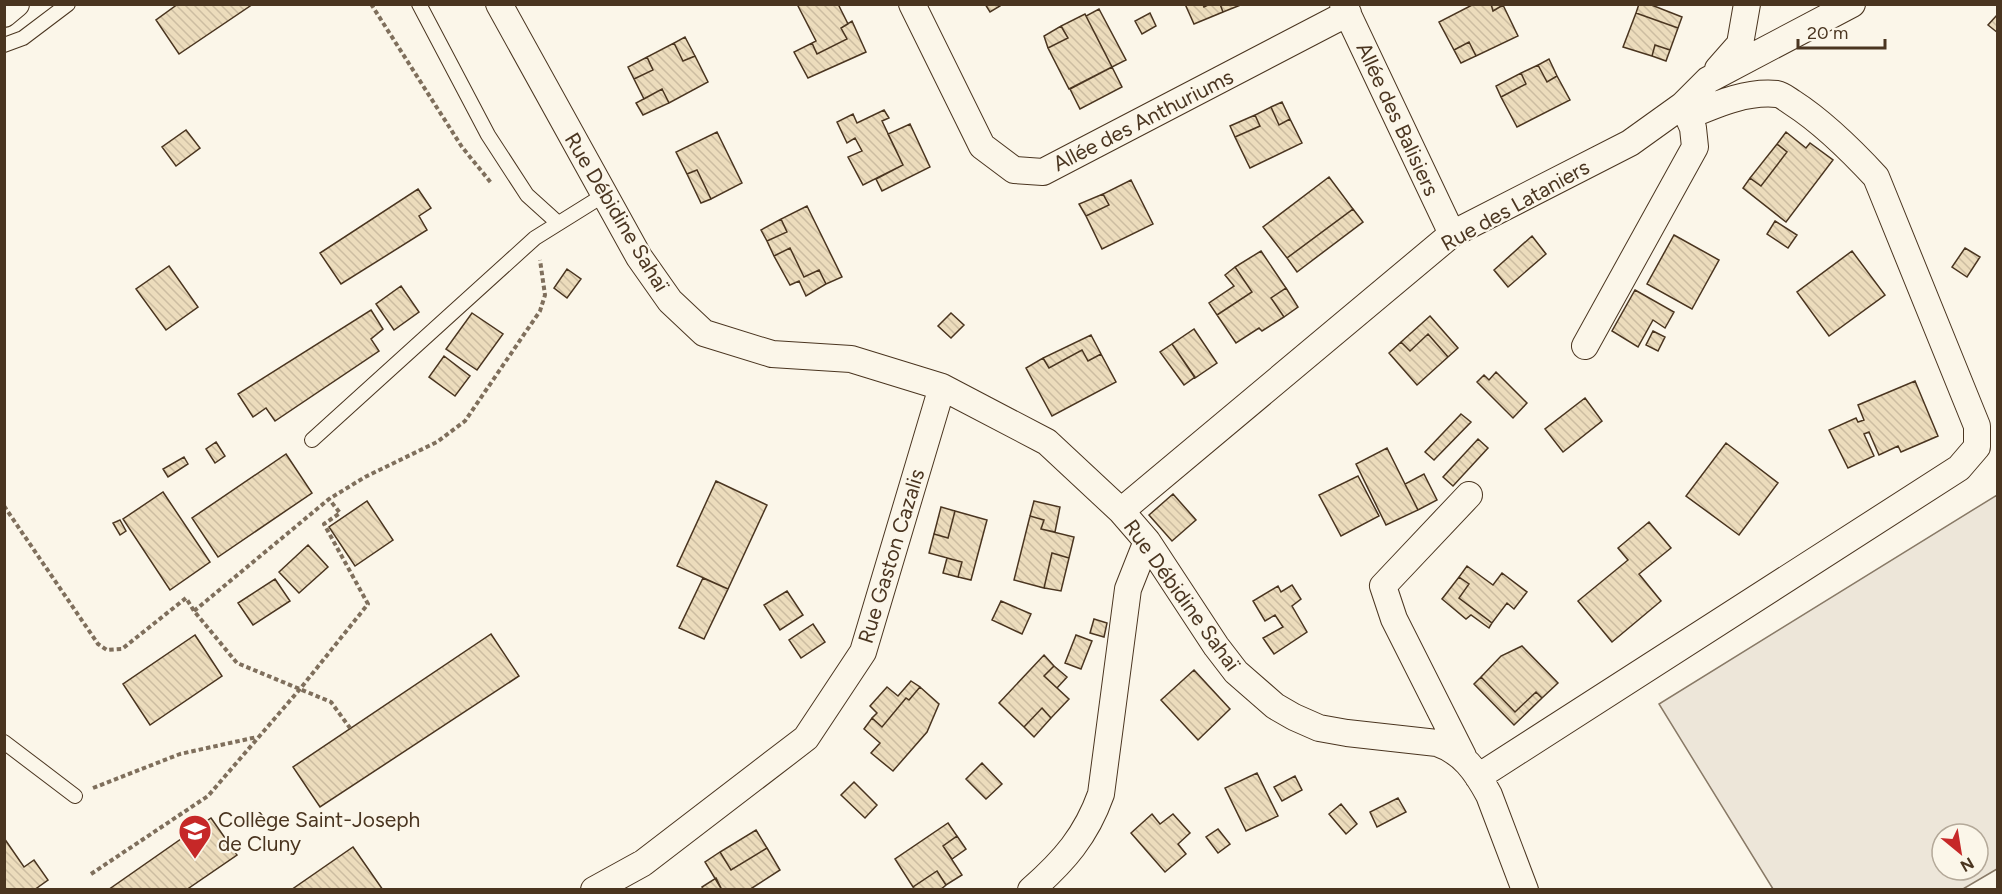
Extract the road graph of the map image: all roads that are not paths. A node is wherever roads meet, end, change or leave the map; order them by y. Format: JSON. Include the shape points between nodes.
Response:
{"nodes":[{"id":1,"x":15,"y":4,"type":"edge"},
{"id":2,"x":68,"y":4,"type":"edge"},
{"id":3,"x":419,"y":4,"type":"edge"},
{"id":4,"x":500,"y":4,"type":"edge"},
{"id":5,"x":912,"y":4,"type":"edge"},
{"id":6,"x":1747,"y":4,"type":"edge"},
{"id":7,"x":1852,"y":4,"type":"edge"},
{"id":8,"x":1346,"y":9,"type":"edge"},
{"id":9,"x":4,"y":14,"type":"edge"},
{"id":10,"x":4,"y":45,"type":"edge"},
{"id":11,"x":1708,"y":80,"type":"junction"},
{"id":12,"x":1686,"y":111,"type":"junction"},
{"id":13,"x":604,"y":195,"type":"junction"},
{"id":14,"x":558,"y":224,"type":"junction"},
{"id":15,"x":1452,"y":234,"type":"junction"},
{"id":16,"x":1585,"y":346,"type":"dead end"},
{"id":17,"x":942,"y":387,"type":"junction"},
{"id":18,"x":312,"y":440,"type":"dead end"},
{"id":19,"x":1469,"y":495,"type":"dead end"},
{"id":20,"x":1121,"y":512,"type":"junction"},
{"id":21,"x":1147,"y":541,"type":"junction"},
{"id":22,"x":4,"y":742,"type":"edge"},
{"id":23,"x":1462,"y":756,"type":"junction"},
{"id":24,"x":1478,"y":777,"type":"junction"},
{"id":25,"x":75,"y":796,"type":"road end"},
{"id":26,"x":594,"y":890,"type":"edge"},
{"id":27,"x":1030,"y":890,"type":"edge"},
{"id":28,"x":1525,"y":890,"type":"edge"}],
"edges":[{"from":1,"to":9,"type":"street"},
{"from":2,"to":10,"type":"lane","via":[[23,38]]},
{"from":3,"to":14,"type":"lane","via":[[488,135],[527,195]]},
{"from":4,"to":13,"type":"street","name":"Rue Débidine Sahaï"},
{"from":5,"to":8,"type":"street","name":"Allée des Anthuriums","via":[[982,146],[1014,170],[1043,172]]},
{"from":6,"to":11,"type":"street","via":[[1740,44]]},
{"from":7,"to":11,"type":"street","name":"Rue des Lataniers"},
{"from":8,"to":15,"type":"street","name":"Allée des Balisiers"},
{"from":11,"to":12,"type":"street","name":"Rue des Lataniers"},
{"from":12,"to":15,"type":"street","name":"Rue des Lataniers"},
{"from":12,"to":16,"type":"street","via":[[1695,147]]},
{"from":12,"to":24,"type":"street","via":[[1752,95],[1780,94],[1812,116],[1876,177],[1977,426],[1977,447],[1959,468]]},
{"from":13,"to":14,"type":"lane"},
{"from":13,"to":17,"type":"street","name":"Rue Débidine Sahaï","via":[[639,257],[670,301],[704,333],[772,354],[851,359]]},
{"from":14,"to":18,"type":"lane","via":[[535,238]]},
{"from":15,"to":20,"type":"street","name":"Rue des Lataniers"},
{"from":17,"to":20,"type":"street","name":"Rue Débidine Sahaï","via":[[1047,442]]},
{"from":17,"to":26,"type":"street","name":"Rue Gaston Cazalis","via":[[863,652],[806,738],[644,863]]},
{"from":19,"to":23,"type":"street","via":[[1383,586],[1394,619]]},
{"from":20,"to":21,"type":"street","name":"Rue Débidine Sahaï"},
{"from":21,"to":23,"type":"street","name":"Rue Débidine Sahaï","via":[[1229,663],[1275,706],[1319,728],[1437,743]]},
{"from":21,"to":27,"type":"street","via":[[1128,589],[1101,794],[1093,817],[1072,849]]},
{"from":22,"to":25,"type":"lane"},
{"from":23,"to":24,"type":"street","name":"Rue Débidine Sahaï"},
{"from":24,"to":28,"type":"street","name":"Rue Débidine Sahaï","via":[[1489,795]]}]}
